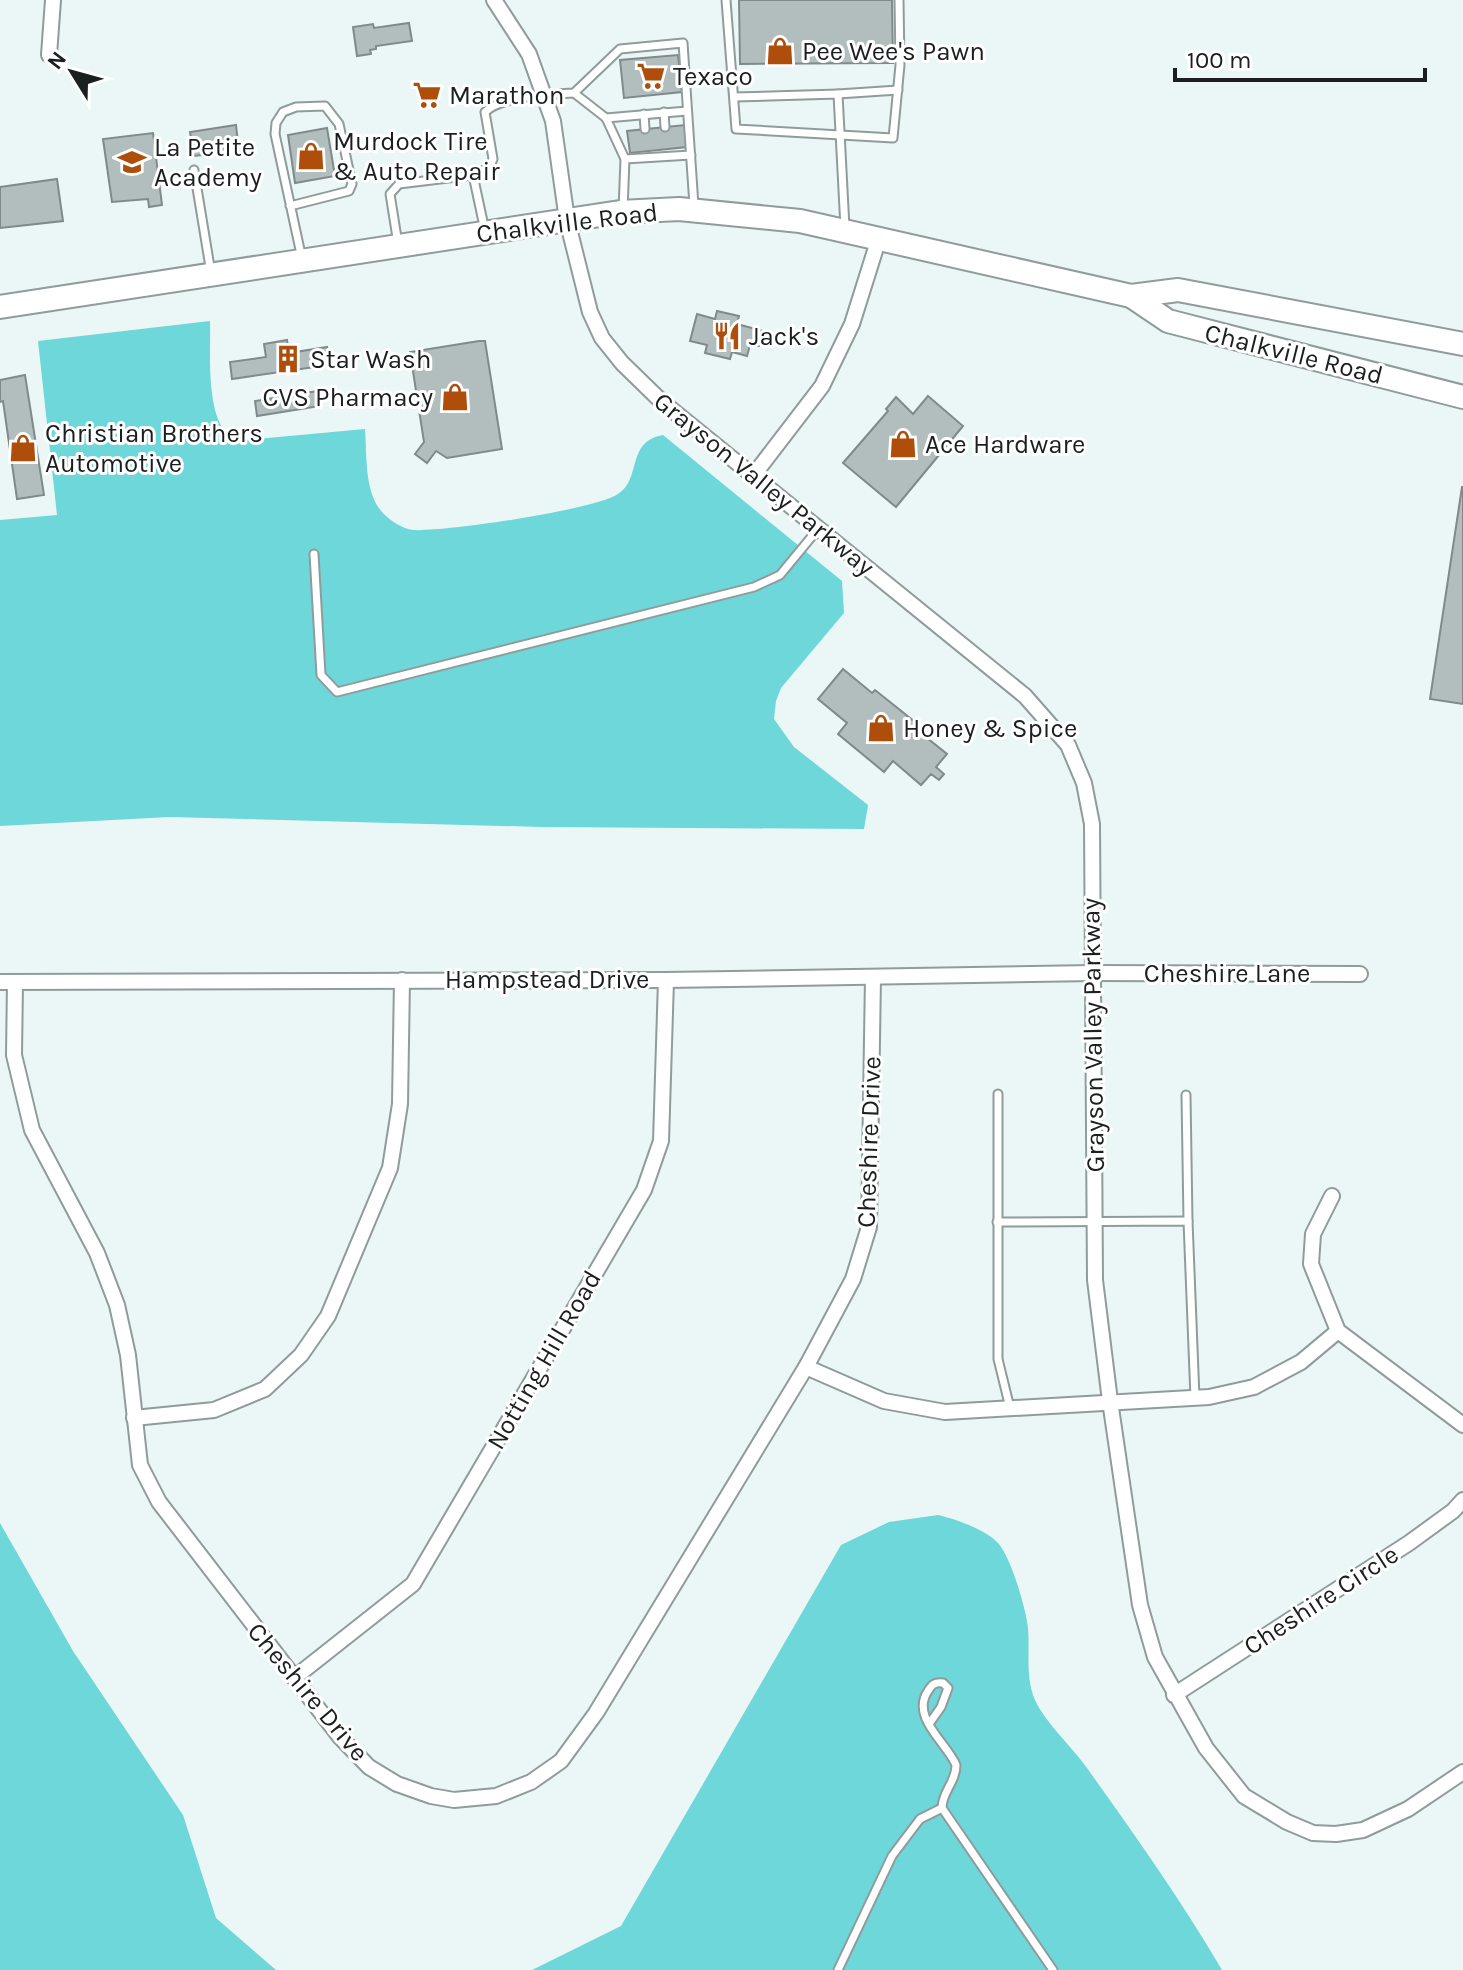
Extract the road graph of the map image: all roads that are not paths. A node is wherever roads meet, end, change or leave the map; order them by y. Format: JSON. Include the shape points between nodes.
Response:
{"nodes":[{"id":1,"x":53,"y":0,"type":"edge"},
{"id":2,"x":494,"y":0,"type":"edge"},
{"id":3,"x":726,"y":0,"type":"edge"},
{"id":4,"x":899,"y":0,"type":"edge"},
{"id":5,"x":49,"y":55,"type":"dead end"},
{"id":6,"x":898,"y":90,"type":"junction"},
{"id":7,"x":574,"y":93,"type":"junction"},
{"id":8,"x":543,"y":94,"type":"junction"},
{"id":9,"x":838,"y":94,"type":"junction"},
{"id":10,"x":734,"y":97,"type":"junction"},
{"id":11,"x":687,"y":111,"type":"junction"},
{"id":12,"x":664,"y":112,"type":"junction"},
{"id":13,"x":644,"y":114,"type":"junction"},
{"id":14,"x":606,"y":118,"type":"junction"},
{"id":15,"x":665,"y":127,"type":"dead end"},
{"id":16,"x":645,"y":129,"type":"dead end"},
{"id":17,"x":840,"y":135,"type":"junction"},
{"id":18,"x":691,"y":155,"type":"junction"},
{"id":19,"x":625,"y":159,"type":"junction"},
{"id":20,"x":194,"y":170,"type":"dead end"},
{"id":21,"x":473,"y":175,"type":"junction"},
{"id":22,"x":290,"y":206,"type":"junction"},
{"id":23,"x":694,"y":210,"type":"junction"},
{"id":24,"x":623,"y":212,"type":"junction"},
{"id":25,"x":567,"y":220,"type":"junction"},
{"id":26,"x":845,"y":230,"type":"junction"},
{"id":27,"x":486,"y":233,"type":"junction"},
{"id":28,"x":879,"y":238,"type":"junction"},
{"id":29,"x":398,"y":246,"type":"junction"},
{"id":30,"x":302,"y":261,"type":"junction"},
{"id":31,"x":211,"y":275,"type":"junction"},
{"id":32,"x":1131,"y":296,"type":"junction"},
{"id":33,"x":0,"y":307,"type":"edge"},
{"id":34,"x":1463,"y":344,"type":"edge"},
{"id":35,"x":1463,"y":397,"type":"edge"},
{"id":36,"x":753,"y":476,"type":"junction"},
{"id":37,"x":818,"y":529,"type":"junction"},
{"id":38,"x":314,"y":554,"type":"dead end"},
{"id":39,"x":1094,"y":973,"type":"junction"},
{"id":40,"x":1360,"y":974,"type":"dead end"},
{"id":41,"x":873,"y":977,"type":"junction"},
{"id":42,"x":402,"y":980,"type":"junction"},
{"id":43,"x":666,"y":980,"type":"junction"},
{"id":44,"x":8,"y":982,"type":"edge"},
{"id":45,"x":998,"y":1094,"type":"dead end"},
{"id":46,"x":1186,"y":1095,"type":"dead end"},
{"id":47,"x":1332,"y":1196,"type":"dead end"},
{"id":48,"x":1095,"y":1219,"type":"junction"},
{"id":49,"x":1188,"y":1221,"type":"junction"},
{"id":50,"x":997,"y":1222,"type":"junction"},
{"id":51,"x":1338,"y":1331,"type":"junction"},
{"id":52,"x":806,"y":1367,"type":"junction"},
{"id":53,"x":1195,"y":1398,"type":"junction"},
{"id":54,"x":1110,"y":1401,"type":"junction"},
{"id":55,"x":1010,"y":1408,"type":"junction"},
{"id":56,"x":134,"y":1418,"type":"junction"},
{"id":57,"x":1463,"y":1425,"type":"edge"},
{"id":58,"x":1463,"y":1500,"type":"edge"},
{"id":59,"x":294,"y":1678,"type":"junction"},
{"id":60,"x":1174,"y":1695,"type":"junction"},
{"id":61,"x":929,"y":1724,"type":"junction"},
{"id":62,"x":1463,"y":1772,"type":"edge"},
{"id":63,"x":942,"y":1808,"type":"junction"},
{"id":64,"x":838,"y":1970,"type":"edge"},
{"id":65,"x":1053,"y":1970,"type":"edge"}],
"edges":[{"from":1,"to":5,"type":"street"},
{"from":2,"to":8,"type":"street","name":"Grayson Valley Parkway","via":[[529,54]]},
{"from":3,"to":10,"type":"lane"},
{"from":4,"to":6,"type":"lane"},
{"from":6,"to":9,"type":"lane"},
{"from":6,"to":17,"type":"lane","via":[[893,138]]},
{"from":7,"to":8,"type":"lane"},
{"from":7,"to":11,"type":"lane","via":[[620,49],[683,43]]},
{"from":7,"to":14,"type":"lane"},
{"from":8,"to":21,"type":"lane","via":[[485,112],[493,159],[489,168]]},
{"from":8,"to":25,"type":"street","name":"Grayson Valley Parkway","via":[[553,121]]},
{"from":9,"to":10,"type":"lane"},
{"from":9,"to":17,"type":"lane"},
{"from":10,"to":17,"type":"lane","via":[[736,129]]},
{"from":11,"to":12,"type":"lane"},
{"from":11,"to":18,"type":"lane"},
{"from":12,"to":13,"type":"lane"},
{"from":12,"to":15,"type":"lane"},
{"from":13,"to":14,"type":"lane"},
{"from":13,"to":16,"type":"lane"},
{"from":14,"to":19,"type":"lane"},
{"from":17,"to":26,"type":"lane"},
{"from":18,"to":19,"type":"lane"},
{"from":18,"to":23,"type":"lane"},
{"from":19,"to":24,"type":"lane"},
{"from":20,"to":31,"type":"lane"},
{"from":21,"to":27,"type":"lane"},
{"from":21,"to":29,"type":"lane","via":[[399,184],[390,194]]},
{"from":22,"to":22,"type":"lane","via":[[276,123],[283,112],[296,107],[325,106],[339,124],[352,184],[349,191]]},
{"from":22,"to":30,"type":"lane"},
{"from":23,"to":24,"type":"main road","name":"Chalkville Road"},
{"from":23,"to":26,"type":"main road","name":"Chalkville Road"},
{"from":24,"to":25,"type":"main road","name":"Chalkville Road"},
{"from":25,"to":27,"type":"main road","name":"Chalkville Road"},
{"from":25,"to":36,"type":"street","name":"Grayson Valley Parkway","via":[[590,312],[602,338],[661,401]]},
{"from":26,"to":28,"type":"main road","name":"Chalkville Road"},
{"from":27,"to":29,"type":"main road","name":"Chalkville Road"},
{"from":28,"to":32,"type":"main road","name":"Chalkville Road"},
{"from":28,"to":36,"type":"street","via":[[852,324],[829,374]]},
{"from":29,"to":30,"type":"main road","name":"Chalkville Road"},
{"from":30,"to":31,"type":"main road","name":"Chalkville Road"},
{"from":31,"to":33,"type":"main road","name":"Chalkville Road"},
{"from":32,"to":34,"type":"main road","name":"Chalkville Road","via":[[1178,290]]},
{"from":32,"to":35,"type":"main road","name":"Chalkville Road","via":[[1168,321]]},
{"from":36,"to":37,"type":"street","name":"Grayson Valley Parkway"},
{"from":37,"to":38,"type":"lane","via":[[780,575],[754,587],[337,692],[321,675]]},
{"from":37,"to":39,"type":"street","name":"Grayson Valley Parkway","via":[[1025,696],[1068,745],[1084,783],[1092,824]]},
{"from":39,"to":40,"type":"street","name":"Cheshire Lane"},
{"from":39,"to":41,"type":"street","name":"Hampstead Drive"},
{"from":39,"to":48,"type":"street","name":"Grayson Valley Parkway"},
{"from":41,"to":43,"type":"street","name":"Hampstead Drive"},
{"from":41,"to":52,"type":"street","name":"Cheshire Drive","via":[[869,1227],[853,1279]]},
{"from":42,"to":43,"type":"street","name":"Hampstead Drive"},
{"from":42,"to":44,"type":"street","name":"Hampstead Drive"},
{"from":42,"to":56,"type":"street","via":[[400,1104],[390,1168],[328,1316],[301,1355],[265,1389],[214,1410]]},
{"from":43,"to":59,"type":"street","name":"Notting Hill Road","via":[[661,1141],[644,1190],[413,1584]]},
{"from":44,"to":56,"type":"street","name":"Cheshire Drive","via":[[14,1055],[32,1130],[97,1253],[117,1305]]},
{"from":45,"to":50,"type":"lane"},
{"from":46,"to":49,"type":"lane"},
{"from":47,"to":51,"type":"street","via":[[1313,1234],[1311,1264]]},
{"from":48,"to":49,"type":"lane"},
{"from":48,"to":50,"type":"lane"},
{"from":48,"to":54,"type":"street","name":"Grayson Valley Parkway","via":[[1095,1280]]},
{"from":49,"to":53,"type":"lane"},
{"from":50,"to":55,"type":"lane","via":[[998,1359]]},
{"from":51,"to":53,"type":"street","via":[[1301,1362],[1254,1387]]},
{"from":51,"to":57,"type":"street"},
{"from":52,"to":55,"type":"street","via":[[884,1401],[945,1412]]},
{"from":52,"to":59,"type":"street","name":"Cheshire Drive","via":[[596,1713],[561,1761],[531,1782],[496,1796],[454,1800],[397,1784],[369,1767]]},
{"from":53,"to":54,"type":"street"},
{"from":54,"to":55,"type":"street"},
{"from":54,"to":60,"type":"street","name":"Grayson Valley Parkway","via":[[1140,1605],[1155,1657]]},
{"from":56,"to":59,"type":"street","name":"Cheshire Drive","via":[[140,1465],[159,1502]]},
{"from":58,"to":60,"type":"street","name":"Cheshire Circle","via":[[1409,1543]]},
{"from":60,"to":62,"type":"street","name":"Grayson Valley Parkway","via":[[1244,1796],[1313,1833],[1363,1830],[1408,1809]]},
{"from":61,"to":61,"type":"lane","via":[[922,1709],[924,1696],[931,1686],[943,1683],[947,1694]]},
{"from":61,"to":63,"type":"lane","via":[[956,1765]]},
{"from":63,"to":64,"type":"lane","via":[[920,1819],[892,1856]]},
{"from":63,"to":65,"type":"lane"}]}
